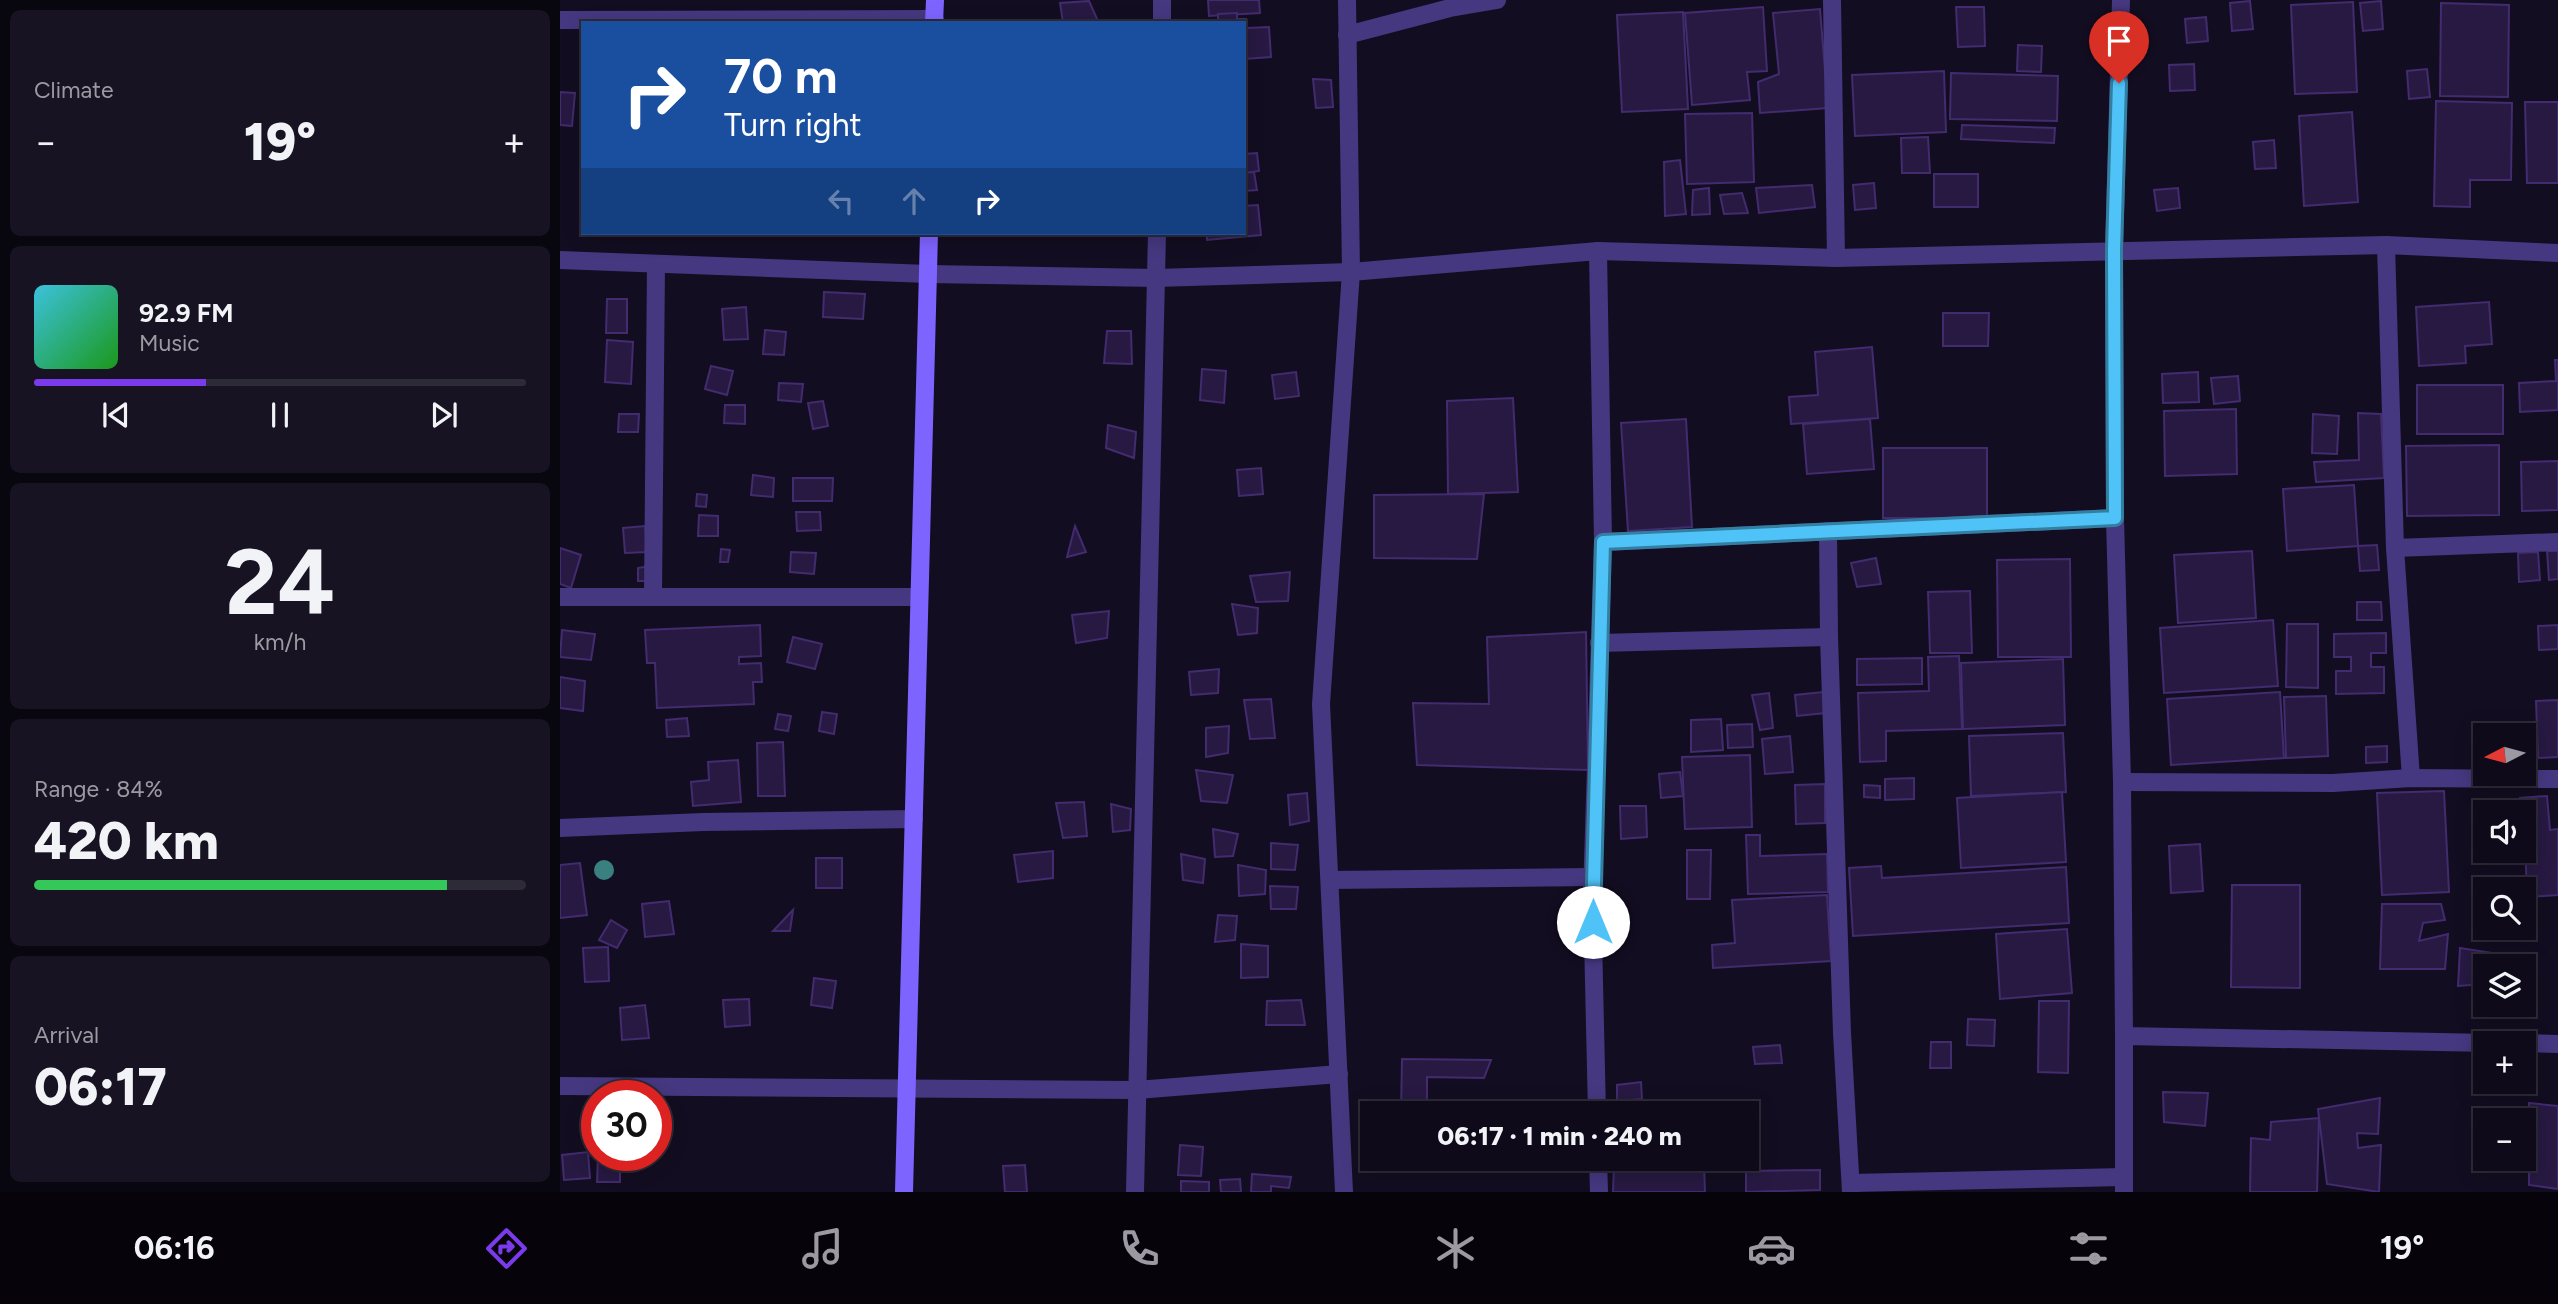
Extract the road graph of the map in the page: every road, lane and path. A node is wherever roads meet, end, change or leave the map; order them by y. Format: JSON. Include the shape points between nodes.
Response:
{"nodes":[{"id":1,"x":935,"y":0,"type":"edge"},
{"id":2,"x":1162,"y":0,"type":"edge"},
{"id":3,"x":1347,"y":0,"type":"edge"},
{"id":4,"x":1497,"y":0,"type":"edge"},
{"id":5,"x":1832,"y":0,"type":"edge"},
{"id":6,"x":2121,"y":0,"type":"edge"},
{"id":7,"x":560,"y":20,"type":"edge"},
{"id":8,"x":934,"y":21,"type":"edge"},
{"id":9,"x":1161,"y":21,"type":"edge"},
{"id":10,"x":1348,"y":35,"type":"junction"},
{"id":11,"x":929,"y":235,"type":"edge"},
{"id":12,"x":1157,"y":235,"type":"edge"},
{"id":13,"x":2386,"y":245,"type":"junction"},
{"id":14,"x":2114,"y":250,"type":"junction"},
{"id":15,"x":1598,"y":251,"type":"junction"},
{"id":16,"x":2558,"y":253,"type":"edge"},
{"id":17,"x":1836,"y":258,"type":"junction"},
{"id":18,"x":560,"y":260,"type":"edge"},
{"id":19,"x":656,"y":264,"type":"junction"},
{"id":20,"x":1351,"y":272,"type":"junction"},
{"id":21,"x":928,"y":274,"type":"junction"},
{"id":22,"x":1156,"y":278,"type":"junction"},
{"id":23,"x":2115,"y":518,"type":"junction"},
{"id":24,"x":1828,"y":531,"type":"junction"},
{"id":25,"x":1603,"y":542,"type":"junction"},
{"id":26,"x":2558,"y":542,"type":"edge"},
{"id":27,"x":2395,"y":548,"type":"junction"},
{"id":28,"x":653,"y":595,"type":"junction"},
{"id":29,"x":560,"y":597,"type":"edge"},
{"id":30,"x":919,"y":597,"type":"junction"},
{"id":31,"x":1829,"y":637,"type":"junction"},
{"id":32,"x":1600,"y":643,"type":"junction"},
{"id":33,"x":2411,"y":778,"type":"junction"},
{"id":34,"x":2558,"y":779,"type":"edge"},
{"id":35,"x":2122,"y":782,"type":"junction"},
{"id":36,"x":914,"y":819,"type":"junction"},
{"id":37,"x":560,"y":828,"type":"edge"},
{"id":38,"x":1593,"y":877,"type":"junction"},
{"id":39,"x":1330,"y":880,"type":"junction"},
{"id":40,"x":2124,"y":1036,"type":"junction"},
{"id":41,"x":2473,"y":1043,"type":"edge"},
{"id":42,"x":2536,"y":1043,"type":"edge"},
{"id":43,"x":2558,"y":1044,"type":"edge"},
{"id":44,"x":1339,"y":1074,"type":"junction"},
{"id":45,"x":560,"y":1086,"type":"edge"},
{"id":46,"x":907,"y":1090,"type":"junction"},
{"id":47,"x":1137,"y":1090,"type":"junction"},
{"id":48,"x":1597,"y":1101,"type":"edge"},
{"id":49,"x":1598,"y":1171,"type":"edge"},
{"id":50,"x":2124,"y":1184,"type":"edge"},
{"id":51,"x":1851,"y":1187,"type":"edge"},
{"id":52,"x":904,"y":1192,"type":"edge"},
{"id":53,"x":1135,"y":1192,"type":"edge"},
{"id":54,"x":1344,"y":1192,"type":"edge"},
{"id":55,"x":1599,"y":1192,"type":"edge"}],
"edges":[{"from":1,"to":8,"type":"street"},
{"from":2,"to":9,"type":"street"},
{"from":3,"to":10,"type":"street"},
{"from":4,"to":10,"type":"street"},
{"from":5,"to":17,"type":"street"},
{"from":6,"to":14,"type":"street"},
{"from":7,"to":8,"type":"street"},
{"from":10,"to":20,"type":"street"},
{"from":11,"to":21,"type":"street"},
{"from":12,"to":22,"type":"street"},
{"from":13,"to":14,"type":"street"},
{"from":13,"to":16,"type":"street"},
{"from":13,"to":27,"type":"street"},
{"from":14,"to":17,"type":"street"},
{"from":14,"to":23,"type":"street"},
{"from":15,"to":17,"type":"street"},
{"from":15,"to":20,"type":"street"},
{"from":15,"to":25,"type":"street"},
{"from":18,"to":19,"type":"street"},
{"from":19,"to":21,"type":"street"},
{"from":19,"to":28,"type":"street"},
{"from":20,"to":22,"type":"street"},
{"from":20,"to":39,"type":"street","via":[[1321,704]]},
{"from":21,"to":22,"type":"street"},
{"from":21,"to":30,"type":"street"},
{"from":22,"to":47,"type":"street"},
{"from":23,"to":24,"type":"street"},
{"from":23,"to":35,"type":"street"},
{"from":24,"to":25,"type":"street"},
{"from":24,"to":31,"type":"street"},
{"from":25,"to":32,"type":"street"},
{"from":26,"to":27,"type":"street"},
{"from":27,"to":33,"type":"street"},
{"from":28,"to":29,"type":"street"},
{"from":28,"to":30,"type":"street"},
{"from":30,"to":36,"type":"street"},
{"from":31,"to":32,"type":"street"},
{"from":31,"to":51,"type":"street"},
{"from":32,"to":38,"type":"street"},
{"from":33,"to":34,"type":"street"},
{"from":33,"to":35,"type":"street","via":[[2333,783]]},
{"from":35,"to":40,"type":"street"},
{"from":36,"to":37,"type":"street"},
{"from":36,"to":46,"type":"street"},
{"from":38,"to":39,"type":"street"},
{"from":38,"to":48,"type":"street"},
{"from":39,"to":44,"type":"street"},
{"from":40,"to":41,"type":"street"},
{"from":40,"to":50,"type":"street"},
{"from":42,"to":43,"type":"street"},
{"from":44,"to":47,"type":"street"},
{"from":44,"to":54,"type":"street"},
{"from":45,"to":46,"type":"street"},
{"from":46,"to":47,"type":"street"},
{"from":46,"to":52,"type":"street"},
{"from":47,"to":53,"type":"street"},
{"from":49,"to":55,"type":"street"},
{"from":50,"to":51,"type":"street"}]}
